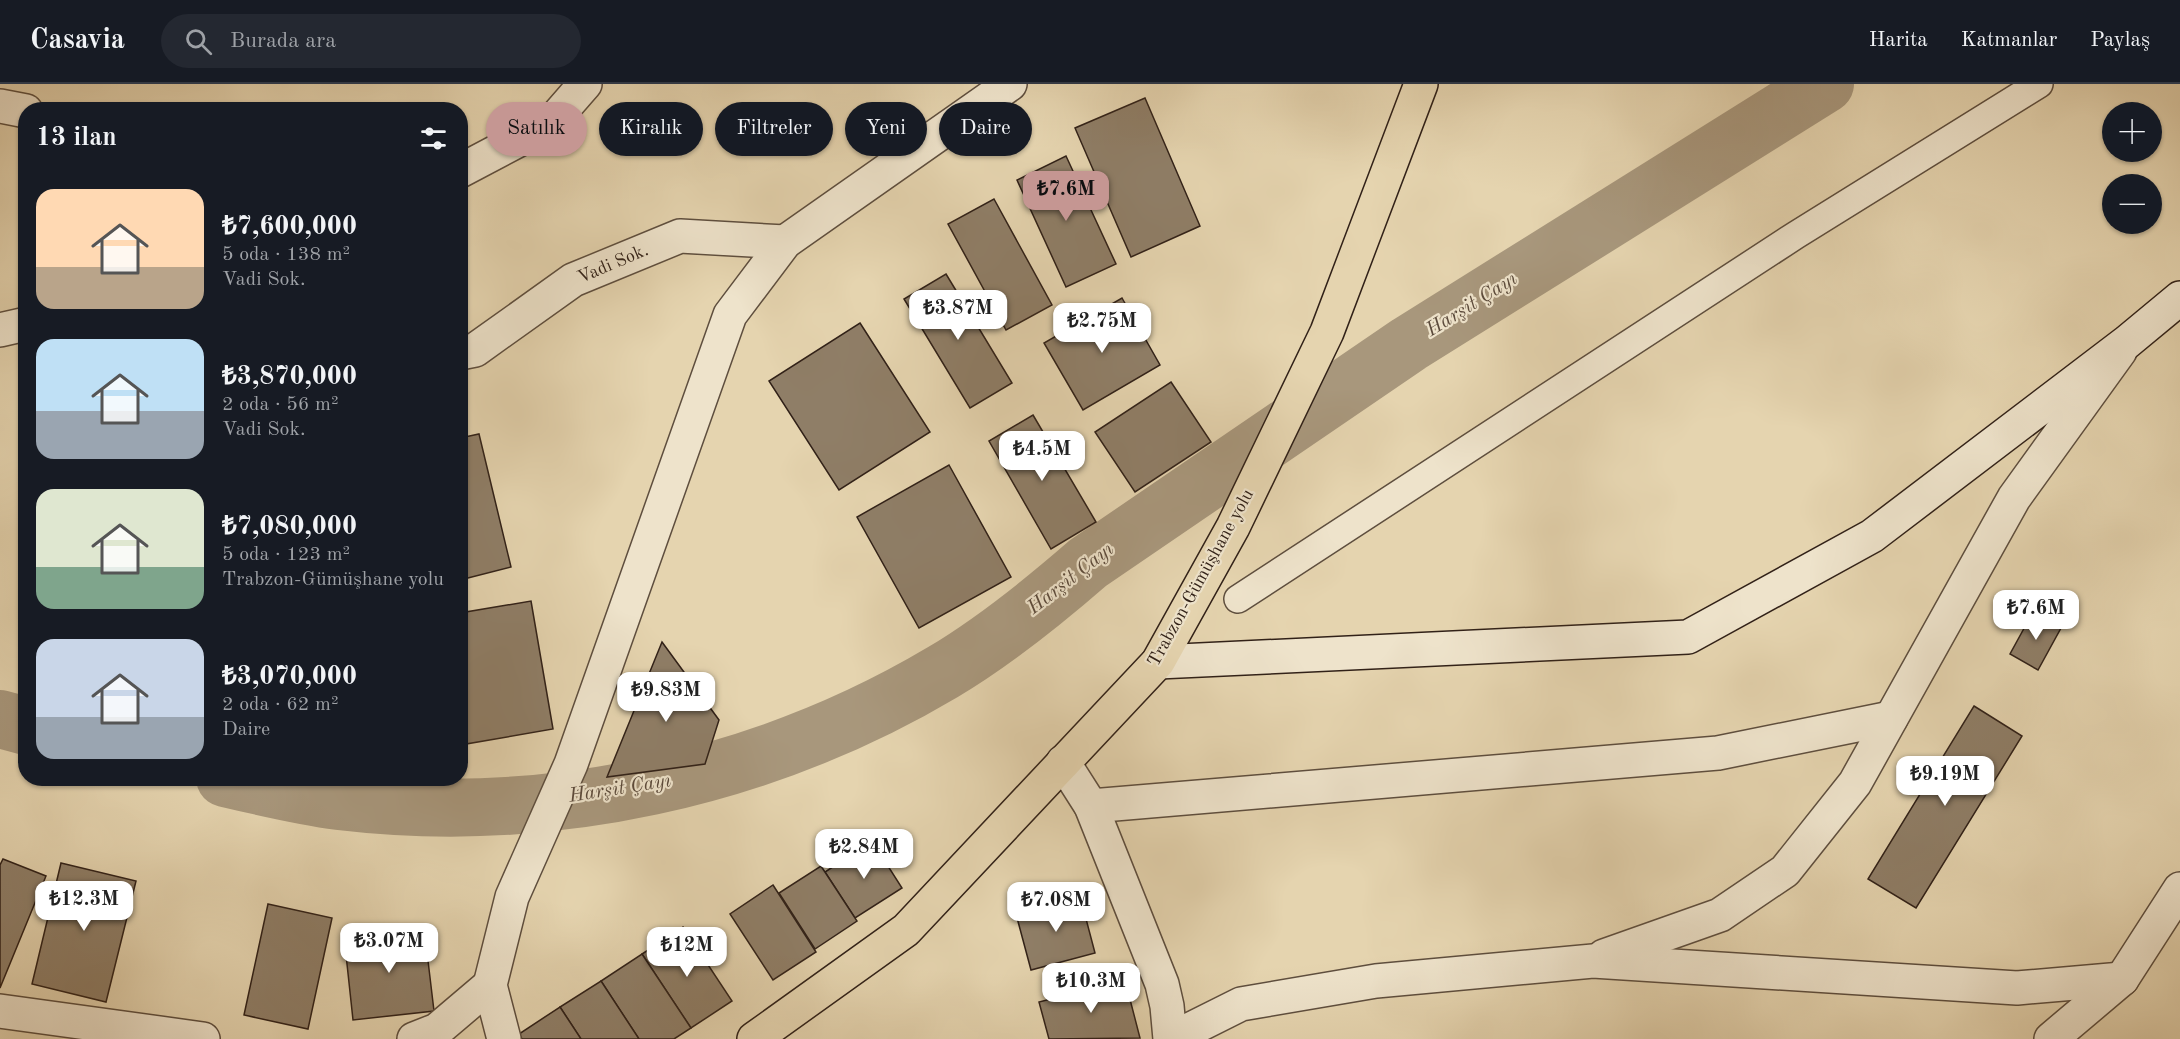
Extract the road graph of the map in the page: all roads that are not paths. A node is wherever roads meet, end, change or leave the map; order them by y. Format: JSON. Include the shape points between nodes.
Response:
{"nodes":[{"id":1,"x":585,"y":84,"type":"edge"},
{"id":2,"x":1010,"y":84,"type":"edge"},
{"id":3,"x":1421,"y":84,"type":"edge"},
{"id":4,"x":2039,"y":84,"type":"edge"},
{"id":5,"x":0,"y":106,"type":"edge"},
{"id":6,"x":18,"y":109,"type":"edge"},
{"id":7,"x":468,"y":167,"type":"edge"},
{"id":8,"x":784,"y":242,"type":"junction"},
{"id":9,"x":2180,"y":298,"type":"edge"},
{"id":10,"x":18,"y":326,"type":"edge"},
{"id":11,"x":0,"y":330,"type":"edge"},
{"id":12,"x":2127,"y":342,"type":"junction"},
{"id":13,"x":468,"y":351,"type":"edge"},
{"id":14,"x":1238,"y":599,"type":"dead end"},
{"id":15,"x":1158,"y":662,"type":"junction"},
{"id":16,"x":1891,"y":718,"type":"junction"},
{"id":17,"x":1064,"y":762,"type":"junction"},
{"id":18,"x":1091,"y":806,"type":"junction"},
{"id":19,"x":2180,"y":889,"type":"edge"},
{"id":20,"x":1593,"y":961,"type":"junction"},
{"id":21,"x":2121,"y":979,"type":"junction"},
{"id":22,"x":490,"y":985,"type":"junction"},
{"id":23,"x":0,"y":1011,"type":"edge"},
{"id":24,"x":203,"y":1039,"type":"edge"},
{"id":25,"x":414,"y":1039,"type":"edge"},
{"id":26,"x":504,"y":1039,"type":"edge"},
{"id":27,"x":754,"y":1039,"type":"edge"},
{"id":28,"x":1171,"y":1039,"type":"edge"},
{"id":29,"x":2051,"y":1039,"type":"edge"}],
"edges":[{"from":1,"to":7,"type":"street","via":[[551,123]]},
{"from":2,"to":8,"type":"street"},
{"from":3,"to":15,"type":"main road","name":"Trabzon-Gümüşhane yolu","via":[[1327,332],[1233,527]]},
{"from":4,"to":14,"type":"street","via":[[1796,235]]},
{"from":5,"to":6,"type":"street"},
{"from":8,"to":13,"type":"street","name":"Vadi Sok.","via":[[680,236],[573,280]]},
{"from":8,"to":22,"type":"street","via":[[730,315],[572,764],[512,897]]},
{"from":9,"to":12,"type":"street"},
{"from":10,"to":11,"type":"street"},
{"from":12,"to":15,"type":"street","via":[[1872,536],[1688,637]]},
{"from":12,"to":16,"type":"street","via":[[2014,498]]},
{"from":15,"to":17,"type":"main road","name":"Trabzon-Gümüşhane yolu"},
{"from":16,"to":18,"type":"street","via":[[1718,753]]},
{"from":16,"to":20,"type":"street","via":[[1855,783],[1785,871],[1720,915]]},
{"from":17,"to":18,"type":"street"},
{"from":17,"to":27,"type":"main road","name":"Trabzon-Gümüşhane yolu","via":[[906,930]]},
{"from":18,"to":28,"type":"street","via":[[1162,984]]},
{"from":19,"to":21,"type":"street"},
{"from":20,"to":21,"type":"street","via":[[2017,988]]},
{"from":20,"to":28,"type":"street","via":[[1376,981],[1241,1004]]},
{"from":21,"to":29,"type":"street"},
{"from":22,"to":25,"type":"street","via":[[437,1030]]},
{"from":22,"to":26,"type":"street"},
{"from":23,"to":24,"type":"street"}]}
